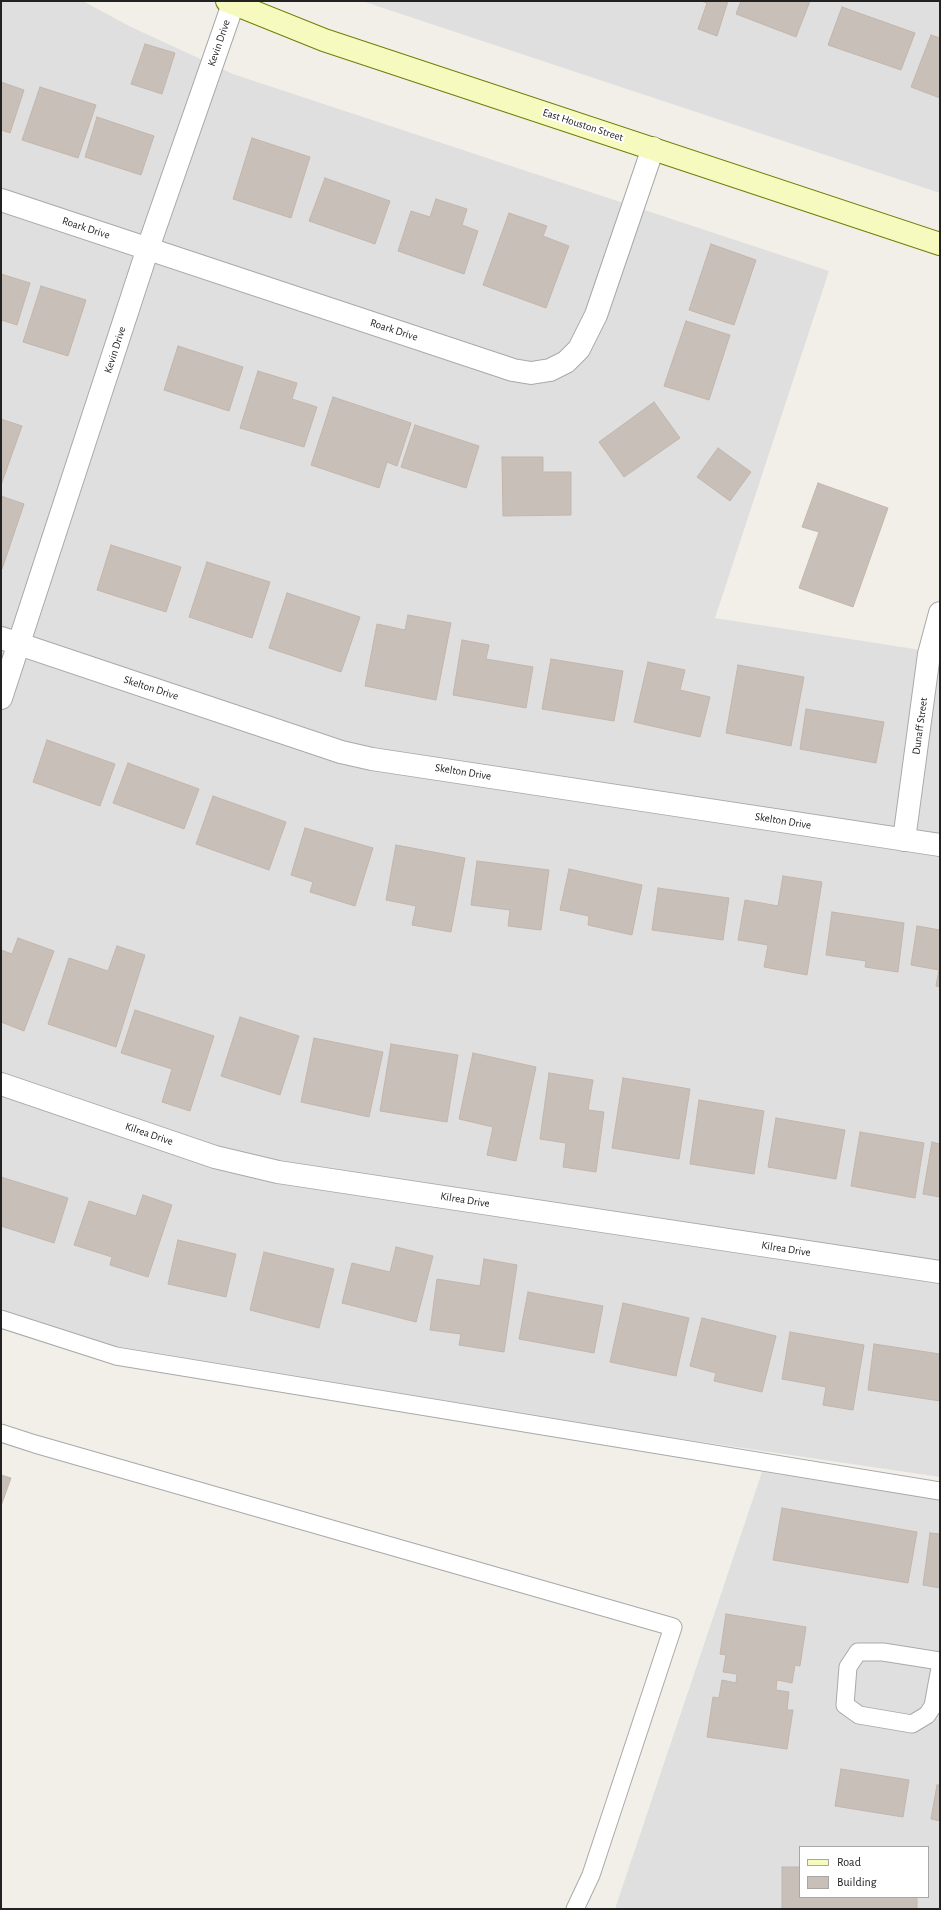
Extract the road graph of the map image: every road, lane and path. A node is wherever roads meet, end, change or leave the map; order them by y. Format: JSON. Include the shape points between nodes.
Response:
{"nodes":[{"id":1,"x":230,"y":2,"type":"edge"},
{"id":2,"x":653,"y":148,"type":"junction"},
{"id":3,"x":1,"y":200,"type":"edge"},
{"id":4,"x":940,"y":244,"type":"edge"},
{"id":5,"x":148,"y":248,"type":"junction"},
{"id":6,"x":940,"y":613,"type":"edge"},
{"id":7,"x":936,"y":640,"type":"edge"},
{"id":8,"x":10,"y":641,"type":"edge"},
{"id":9,"x":1,"y":698,"type":"edge"},
{"id":10,"x":904,"y":840,"type":"junction"},
{"id":11,"x":940,"y":845,"type":"edge"},
{"id":12,"x":1,"y":1084,"type":"edge"},
{"id":13,"x":940,"y":1272,"type":"edge"},
{"id":14,"x":1,"y":1319,"type":"edge"},
{"id":15,"x":1,"y":1433,"type":"edge"},
{"id":16,"x":940,"y":1490,"type":"edge"},
{"id":17,"x":940,"y":1661,"type":"edge"},
{"id":18,"x":940,"y":1668,"type":"edge"},
{"id":19,"x":575,"y":1909,"type":"edge"}],
"edges":[{"from":1,"to":2,"type":"main road","name":"East Houston Street","via":[[324,40]]},
{"from":1,"to":5,"type":"street","name":"Kevin Drive"},
{"from":2,"to":4,"type":"main road","name":"East Houston Street"},
{"from":2,"to":5,"type":"street","name":"Roark Drive","via":[[596,315],[579,349],[566,362],[550,370],[531,373],[513,370]]},
{"from":3,"to":5,"type":"street","name":"Roark Drive"},
{"from":5,"to":8,"type":"street","name":"Kevin Drive"},
{"from":6,"to":7,"type":"street","name":"Dunaff Street"},
{"from":7,"to":10,"type":"street","name":"Dunaff Street"},
{"from":8,"to":9,"type":"street","name":"Kevin Drive"},
{"from":8,"to":10,"type":"street","name":"Skelton Drive","via":[[341,752],[372,759]]},
{"from":10,"to":11,"type":"street","name":"Skelton Drive"},
{"from":12,"to":13,"type":"street","name":"Kilrea Drive","via":[[215,1157],[278,1172]]},
{"from":14,"to":16,"type":"lane","via":[[116,1356]]},
{"from":15,"to":19,"type":"lane","via":[[672,1627],[592,1875]]},
{"from":17,"to":18,"type":"lane","via":[[883,1652],[858,1652],[848,1667],[845,1705],[859,1715],[912,1724],[927,1715],[933,1706]]}]}
